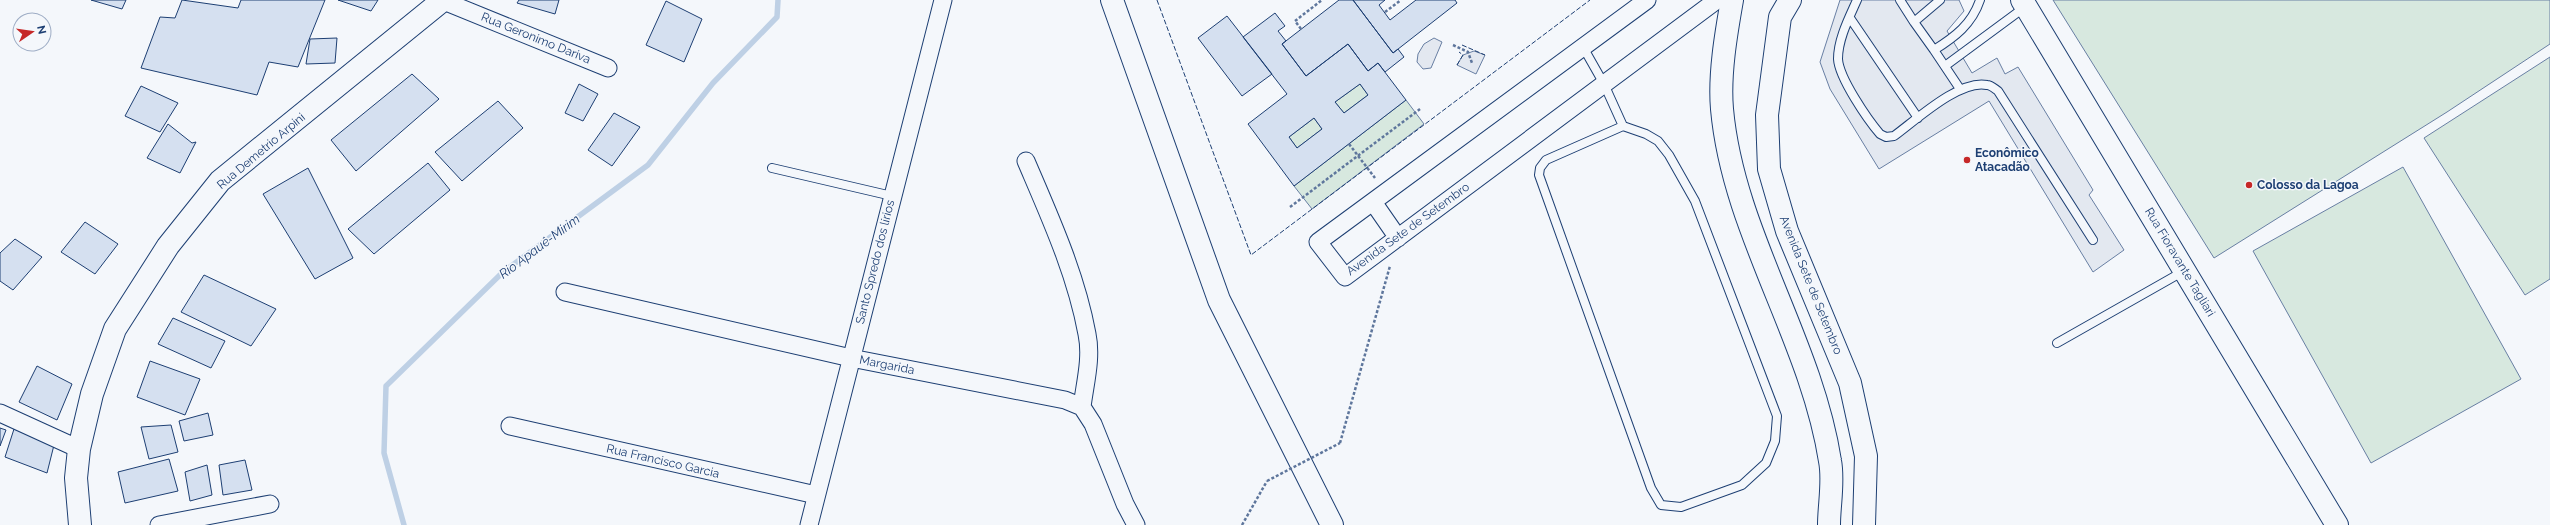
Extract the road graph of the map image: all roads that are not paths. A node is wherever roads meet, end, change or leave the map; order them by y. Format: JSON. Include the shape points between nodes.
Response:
{"nodes":[{"id":1,"x":442,"y":0,"type":"edge"},
{"id":2,"x":943,"y":0,"type":"edge"},
{"id":3,"x":1112,"y":0,"type":"edge"},
{"id":4,"x":1647,"y":0,"type":"edge"},
{"id":5,"x":1717,"y":0,"type":"edge"},
{"id":6,"x":1732,"y":0,"type":"edge"},
{"id":7,"x":1790,"y":0,"type":"edge"},
{"id":8,"x":1858,"y":0,"type":"edge"},
{"id":9,"x":1900,"y":0,"type":"edge"},
{"id":10,"x":1940,"y":0,"type":"edge"},
{"id":11,"x":1980,"y":0,"type":"edge"},
{"id":12,"x":2024,"y":3,"type":"edge"},
{"id":13,"x":1850,"y":18,"type":"junction"},
{"id":14,"x":1914,"y":22,"type":"junction"},
{"id":15,"x":1583,"y":47,"type":"junction"},
{"id":16,"x":1934,"y":50,"type":"junction"},
{"id":17,"x":1945,"y":66,"type":"junction"},
{"id":18,"x":608,"y":68,"type":"dead end"},
{"id":19,"x":1604,"y":84,"type":"junction"},
{"id":20,"x":1960,"y":89,"type":"junction"},
{"id":21,"x":1918,"y":118,"type":"junction"},
{"id":22,"x":1623,"y":126,"type":"junction"},
{"id":23,"x":1026,"y":161,"type":"dead end"},
{"id":24,"x":772,"y":168,"type":"dead end"},
{"id":25,"x":892,"y":196,"type":"junction"},
{"id":26,"x":1379,"y":198,"type":"junction"},
{"id":27,"x":1398,"y":238,"type":"junction"},
{"id":28,"x":2093,"y":240,"type":"dead end"},
{"id":29,"x":2184,"y":271,"type":"junction"},
{"id":30,"x":565,"y":292,"type":"dead end"},
{"id":31,"x":2057,"y":343,"type":"dead end"},
{"id":32,"x":852,"y":358,"type":"junction"},
{"id":33,"x":1082,"y":407,"type":"junction"},
{"id":34,"x":0,"y":413,"type":"edge"},
{"id":35,"x":510,"y":426,"type":"dead end"},
{"id":36,"x":79,"y":448,"type":"junction"},
{"id":37,"x":816,"y":495,"type":"junction"},
{"id":38,"x":270,"y":504,"type":"dead end"},
{"id":39,"x":80,"y":525,"type":"edge"},
{"id":40,"x":159,"y":525,"type":"edge"},
{"id":41,"x":809,"y":525,"type":"edge"},
{"id":42,"x":1136,"y":525,"type":"edge"},
{"id":43,"x":1332,"y":525,"type":"edge"},
{"id":44,"x":1829,"y":525,"type":"edge"},
{"id":45,"x":1864,"y":525,"type":"edge"},
{"id":46,"x":2337,"y":525,"type":"edge"}],
"edges":[{"from":1,"to":18,"type":"street","name":"Rua Geronimo Dariva"},
{"from":1,"to":36,"type":"main road","name":"Rua Demetrio Arpini","via":[[216,187],[168,246],[115,329],[92,394]]},
{"from":2,"to":25,"type":"street","name":"Santo Spredo dos lírios"},
{"from":3,"to":43,"type":"main road","via":[[1218,300]]},
{"from":4,"to":15,"type":"street","name":"Avenida Sete de Setembro"},
{"from":5,"to":19,"type":"street","name":"Avenida Sete de Setembro"},
{"from":6,"to":44,"type":"main road","via":[[1725,42],[1722,108],[1737,188],[1813,390],[1831,463]]},
{"from":7,"to":45,"type":"main road","name":"Avenida Sete de Setembro","via":[[1780,17],[1767,115],[1770,170],[1787,231],[1850,383],[1866,456]]},
{"from":8,"to":13,"type":"lane"},
{"from":9,"to":14,"type":"lane"},
{"from":10,"to":14,"type":"lane"},
{"from":11,"to":16,"type":"lane","via":[[1977,10],[1961,32]]},
{"from":12,"to":17,"type":"lane"},
{"from":12,"to":29,"type":"main road","name":"Rua Fioravante Tagliari"},
{"from":13,"to":21,"type":"lane"},
{"from":13,"to":21,"type":"lane","via":[[1841,39],[1838,60],[1844,78],[1876,130],[1886,137],[1894,136]]},
{"from":14,"to":16,"type":"lane"},
{"from":15,"to":19,"type":"lane"},
{"from":15,"to":26,"type":"street","name":"Avenida Sete de Setembro"},
{"from":16,"to":17,"type":"lane"},
{"from":17,"to":20,"type":"lane"},
{"from":19,"to":22,"type":"lane"},
{"from":19,"to":27,"type":"street","name":"Avenida Sete de Setembro"},
{"from":20,"to":21,"type":"lane"},
{"from":20,"to":28,"type":"lane","via":[[1974,84],[1988,84],[1998,90]]},
{"from":22,"to":22,"type":"lane","via":[[1658,141],[1669,155],[1695,201],[1777,416],[1775,440],[1766,463],[1742,485],[1681,507],[1661,505],[1651,488],[1539,175],[1540,168],[1546,160]]},
{"from":23,"to":33,"type":"street","via":[[1067,262],[1088,335],[1088,365]]},
{"from":24,"to":25,"type":"lane"},
{"from":25,"to":32,"type":"street","name":"Santo Spredo dos lírios"},
{"from":26,"to":27,"type":"street"},
{"from":26,"to":27,"type":"street","name":"Avenida Sete de Setembro","via":[[1318,242],[1345,277]]},
{"from":29,"to":31,"type":"lane"},
{"from":29,"to":46,"type":"main road","name":"Rua Fioravante Tagliari"},
{"from":30,"to":32,"type":"street","name":"Margarida"},
{"from":32,"to":33,"type":"street","name":"Margarida","via":[[1065,400]]},
{"from":32,"to":37,"type":"street","name":"Santo Spredo dos lírios"},
{"from":33,"to":42,"type":"street","via":[[1093,424]]},
{"from":34,"to":36,"type":"street"},
{"from":35,"to":37,"type":"street","name":"Rua Francisco Garcia"},
{"from":36,"to":39,"type":"main road","name":"Rua Demetrio Arpini","via":[[76,478]]},
{"from":37,"to":41,"type":"street","name":"Santo Spredo dos lírios"},
{"from":38,"to":40,"type":"street"}]}
